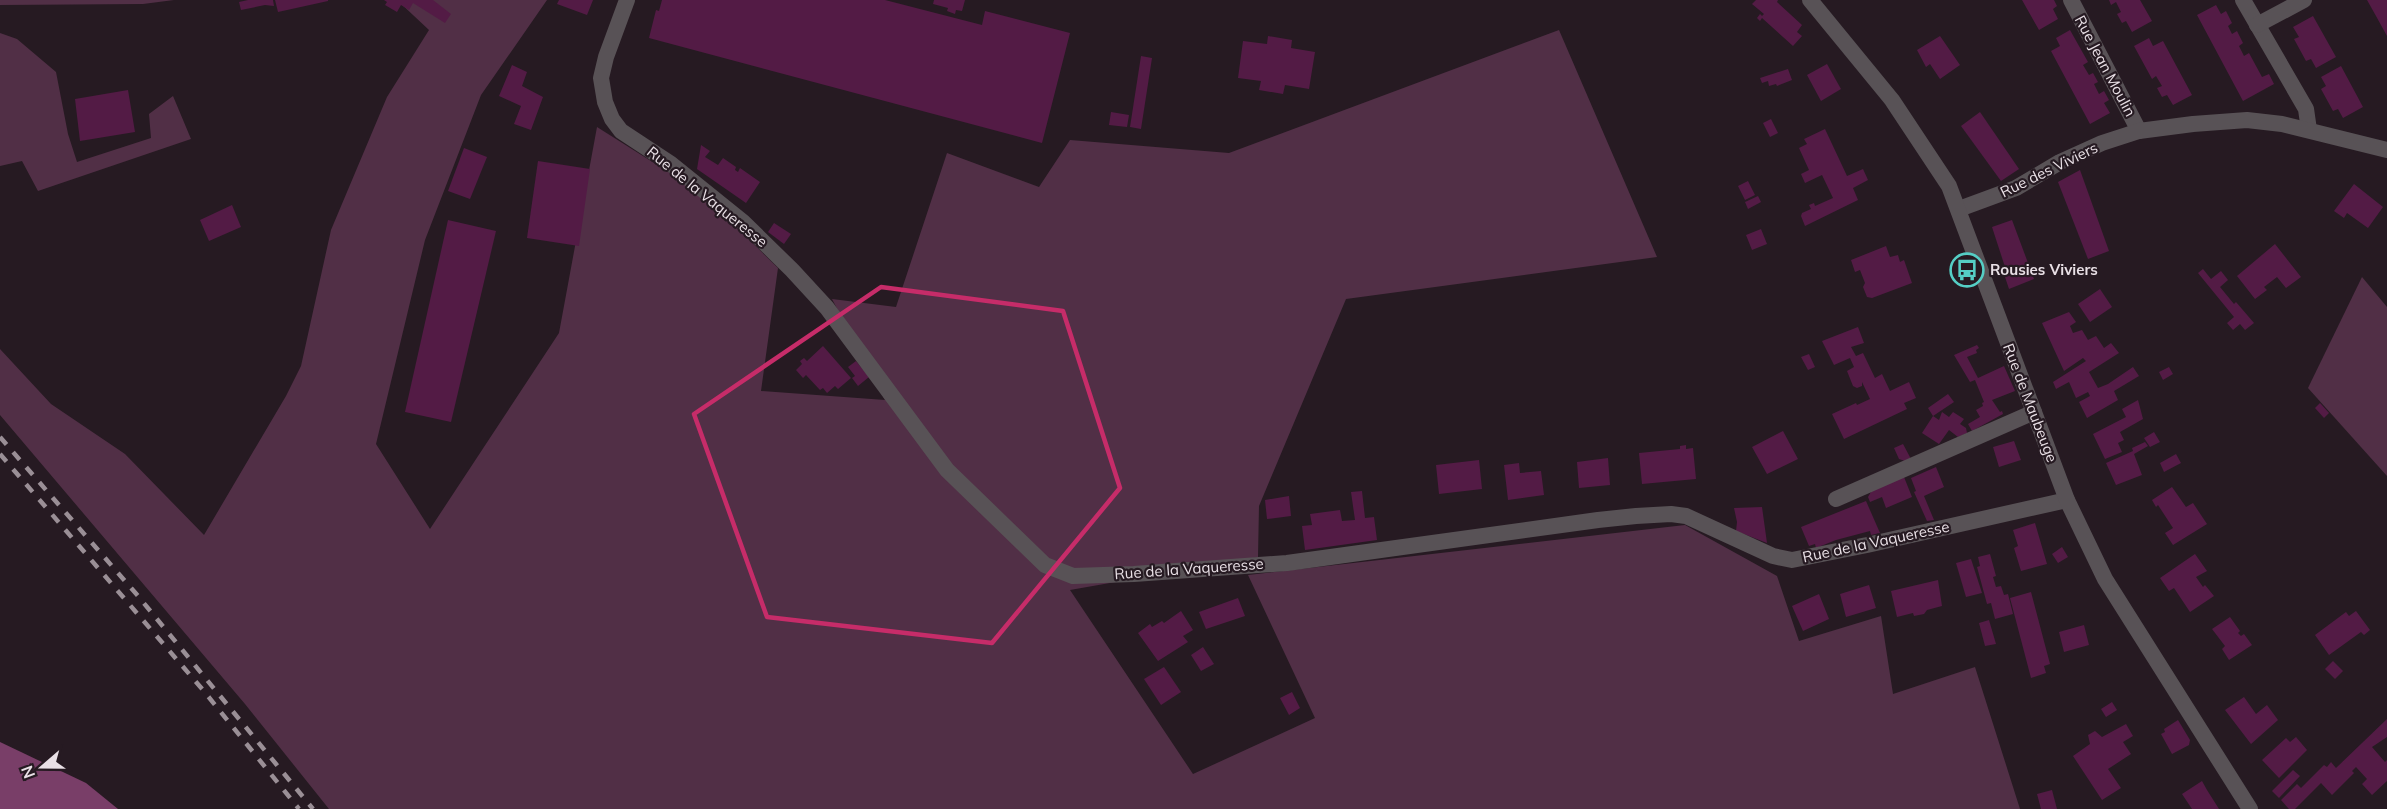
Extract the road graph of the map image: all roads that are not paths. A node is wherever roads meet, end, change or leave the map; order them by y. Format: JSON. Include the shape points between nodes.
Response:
{"nodes":[{"id":1,"x":627,"y":0,"type":"edge"},
{"id":2,"x":1810,"y":0,"type":"edge"},
{"id":3,"x":2071,"y":0,"type":"edge"},
{"id":4,"x":2243,"y":0,"type":"edge"},
{"id":5,"x":2304,"y":0,"type":"edge"},
{"id":6,"x":2257,"y":26,"type":"junction"},
{"id":7,"x":2309,"y":130,"type":"junction"},
{"id":8,"x":2139,"y":131,"type":"junction"},
{"id":9,"x":2387,"y":150,"type":"edge"},
{"id":10,"x":1959,"y":208,"type":"junction"},
{"id":11,"x":2034,"y":412,"type":"junction"},
{"id":12,"x":1836,"y":499,"type":"dead end"},
{"id":13,"x":2067,"y":500,"type":"junction"},
{"id":14,"x":2250,"y":809,"type":"edge"}],
"edges":[{"from":1,"to":13,"type":"street","name":"Rue de la Vaqueresse","via":[[601,78],[605,102],[621,131],[680,171],[743,222],[792,270],[834,316],[947,470],[1046,565],[1073,576],[1287,563],[1587,521],[1671,514],[1686,516],[1773,556],[1792,560]]},
{"from":2,"to":10,"type":"street","name":"Rue de Maubeuge","via":[[1892,100]]},
{"from":3,"to":8,"type":"street","name":"Rue Jean Moulin"},
{"from":4,"to":6,"type":"street"},
{"from":5,"to":6,"type":"street"},
{"from":6,"to":7,"type":"street","via":[[2306,110]]},
{"from":7,"to":8,"type":"street","name":"Rue des Viviers","via":[[2247,120]]},
{"from":7,"to":9,"type":"street","name":"Rue des Viviers"},
{"from":8,"to":10,"type":"street","name":"Rue des Viviers","via":[[2060,162],[2016,188]]},
{"from":10,"to":11,"type":"street","name":"Rue de Maubeuge"},
{"from":11,"to":12,"type":"street"},
{"from":11,"to":13,"type":"street","name":"Rue de Maubeuge"},
{"from":13,"to":14,"type":"street","name":"Rue de Maubeuge","via":[[2105,579]]}]}
